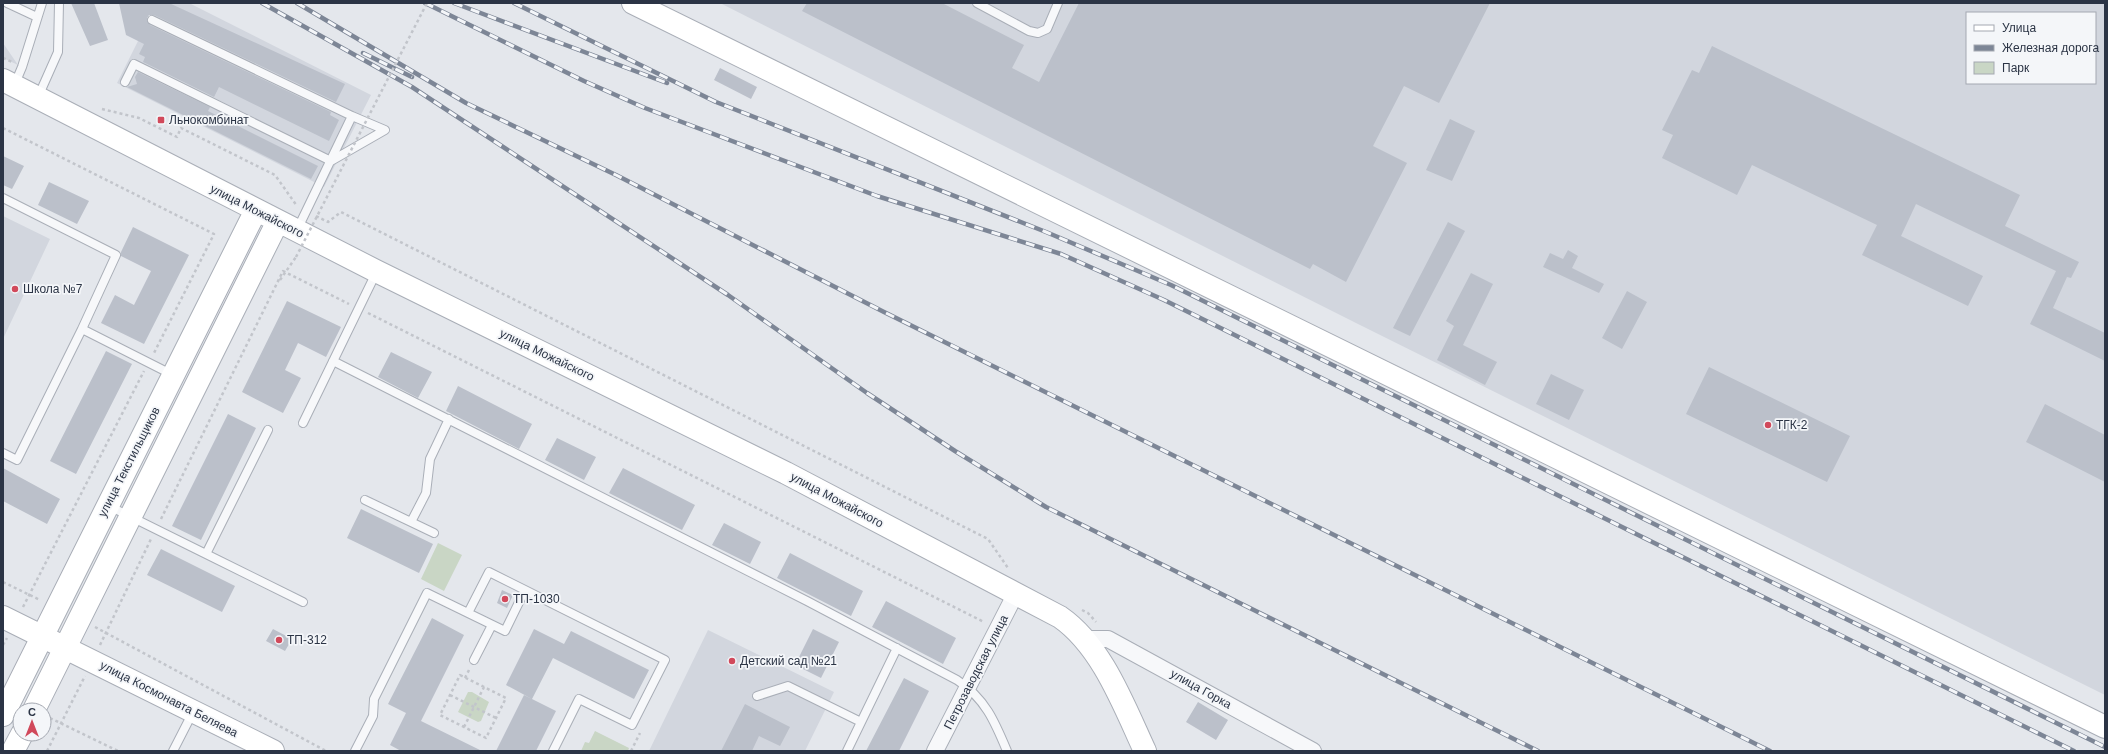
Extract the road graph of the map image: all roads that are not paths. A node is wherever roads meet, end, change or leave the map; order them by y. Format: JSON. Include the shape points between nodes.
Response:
{"nodes":[{"id":1,"x":7,"y":3,"type":"edge"},
{"id":2,"x":42,"y":3,"type":"edge"},
{"id":3,"x":59,"y":3,"type":"edge"},
{"id":4,"x":633,"y":3,"type":"edge"},
{"id":5,"x":977,"y":3,"type":"edge"},
{"id":6,"x":1058,"y":3,"type":"edge"},
{"id":7,"x":38,"y":17,"type":"junction"},
{"id":8,"x":152,"y":20,"type":"dead end"},
{"id":9,"x":13,"y":78,"type":"edge"},
{"id":10,"x":125,"y":82,"type":"dead end"},
{"id":11,"x":38,"y":98,"type":"junction"},
{"id":12,"x":352,"y":116,"type":"junction"},
{"id":13,"x":331,"y":161,"type":"junction"},
{"id":14,"x":3,"y":198,"type":"edge"},
{"id":15,"x":256,"y":210,"type":"junction"},
{"id":16,"x":287,"y":226,"type":"junction"},
{"id":17,"x":376,"y":271,"type":"junction"},
{"id":18,"x":82,"y":329,"type":"junction"},
{"id":19,"x":334,"y":361,"type":"junction"},
{"id":20,"x":173,"y":375,"type":"junction"},
{"id":21,"x":449,"y":419,"type":"junction"},
{"id":22,"x":303,"y":423,"type":"dead end"},
{"id":23,"x":268,"y":430,"type":"dead end"},
{"id":24,"x":3,"y":453,"type":"edge"},
{"id":25,"x":365,"y":500,"type":"dead end"},
{"id":26,"x":107,"y":505,"type":"junction"},
{"id":27,"x":130,"y":517,"type":"junction"},
{"id":28,"x":411,"y":522,"type":"junction"},
{"id":29,"x":434,"y":533,"type":"dead end"},
{"id":30,"x":206,"y":554,"type":"junction"},
{"id":31,"x":525,"y":590,"type":"junction"},
{"id":32,"x":1016,"y":593,"type":"junction"},
{"id":33,"x":303,"y":602,"type":"dead end"},
{"id":34,"x":468,"y":613,"type":"junction"},
{"id":35,"x":9,"y":620,"type":"edge"},
{"id":36,"x":492,"y":625,"type":"junction"},
{"id":37,"x":43,"y":637,"type":"junction"},
{"id":38,"x":1085,"y":639,"type":"junction"},
{"id":39,"x":65,"y":648,"type":"junction"},
{"id":40,"x":897,"y":648,"type":"junction"},
{"id":41,"x":474,"y":660,"type":"dead end"},
{"id":42,"x":968,"y":687,"type":"junction"},
{"id":43,"x":757,"y":696,"type":"dead end"},
{"id":44,"x":38,"y":702,"type":"edge"},
{"id":45,"x":193,"y":711,"type":"junction"},
{"id":46,"x":3,"y":715,"type":"edge"},
{"id":47,"x":861,"y":722,"type":"junction"},
{"id":48,"x":2105,"y":727,"type":"edge"},
{"id":49,"x":18,"y":742,"type":"edge"},
{"id":50,"x":358,"y":750,"type":"edge"},
{"id":51,"x":13,"y":751,"type":"edge"},
{"id":52,"x":174,"y":751,"type":"edge"},
{"id":53,"x":273,"y":751,"type":"edge"},
{"id":54,"x":553,"y":751,"type":"edge"},
{"id":55,"x":847,"y":751,"type":"edge"},
{"id":56,"x":935,"y":751,"type":"edge"},
{"id":57,"x":1007,"y":751,"type":"edge"},
{"id":58,"x":1145,"y":751,"type":"edge"},
{"id":59,"x":1313,"y":751,"type":"edge"}],
"edges":[{"from":1,"to":7,"type":"lane"},
{"from":2,"to":7,"type":"lane"},
{"from":3,"to":11,"type":"lane","via":[[58,52]]},
{"from":4,"to":48,"type":"street"},
{"from":5,"to":6,"type":"lane","via":[[1029,31],[1038,33],[1047,29]]},
{"from":7,"to":9,"type":"lane"},
{"from":8,"to":12,"type":"lane"},
{"from":9,"to":11,"type":"street","name":"улица Можайского"},
{"from":10,"to":13,"type":"lane","via":[[134,64]]},
{"from":11,"to":15,"type":"street","name":"улица Можайского"},
{"from":12,"to":13,"type":"lane"},
{"from":12,"to":13,"type":"lane","via":[[385,130]]},
{"from":13,"to":16,"type":"lane","via":[[306,211]]},
{"from":14,"to":18,"type":"lane","via":[[116,255]]},
{"from":15,"to":16,"type":"street","name":"улица Можайского"},
{"from":15,"to":20,"type":"street","name":"улица Текстильщиков"},
{"from":16,"to":17,"type":"street","name":"улица Можайского"},
{"from":16,"to":27,"type":"street","name":"улица Текстильщиков"},
{"from":17,"to":19,"type":"lane"},
{"from":17,"to":32,"type":"street","name":"улица Можайского","via":[[786,473]]},
{"from":18,"to":20,"type":"lane"},
{"from":18,"to":24,"type":"lane","via":[[17,460]]},
{"from":19,"to":21,"type":"lane"},
{"from":19,"to":22,"type":"lane"},
{"from":20,"to":26,"type":"street","name":"улица Текстильщиков"},
{"from":21,"to":28,"type":"lane","via":[[430,459],[426,492]]},
{"from":21,"to":40,"type":"lane"},
{"from":23,"to":30,"type":"lane"},
{"from":25,"to":28,"type":"lane"},
{"from":26,"to":27,"type":"lane"},
{"from":26,"to":37,"type":"street","name":"улица Текстильщиков"},
{"from":27,"to":30,"type":"lane"},
{"from":27,"to":39,"type":"street","name":"улица Текстильщиков"},
{"from":28,"to":29,"type":"lane"},
{"from":30,"to":33,"type":"lane"},
{"from":31,"to":34,"type":"lane","via":[[489,572]]},
{"from":31,"to":36,"type":"lane","via":[[505,632]]},
{"from":31,"to":54,"type":"lane","via":[[665,660],[632,725],[579,699]]},
{"from":32,"to":38,"type":"street","name":"улица Можайского","via":[[1074,627]]},
{"from":32,"to":42,"type":"street","name":"Петрозаводская улица"},
{"from":34,"to":36,"type":"lane"},
{"from":34,"to":50,"type":"lane","via":[[427,592],[374,699],[373,716]]},
{"from":35,"to":37,"type":"street","name":"улица Космонавта Беляева"},
{"from":36,"to":41,"type":"lane"},
{"from":37,"to":39,"type":"street","name":"улица Космонавта Беляева"},
{"from":37,"to":46,"type":"street","name":"улица Текстильщиков"},
{"from":38,"to":58,"type":"street","name":"улица Можайского","via":[[1116,690]]},
{"from":38,"to":59,"type":"street","name":"улица Горка","via":[[1108,639]]},
{"from":39,"to":44,"type":"street","name":"улица Текстильщиков"},
{"from":39,"to":45,"type":"street","name":"улица Космонавта Беляева"},
{"from":40,"to":42,"type":"lane"},
{"from":40,"to":47,"type":"lane"},
{"from":42,"to":56,"type":"street","name":"Петрозаводская улица"},
{"from":42,"to":57,"type":"lane","via":[[991,714]]},
{"from":43,"to":47,"type":"lane","via":[[788,686]]},
{"from":45,"to":52,"type":"lane"},
{"from":45,"to":53,"type":"street","name":"улица Космонавта Беляева"},
{"from":47,"to":55,"type":"lane"},
{"from":49,"to":51,"type":"street"}]}
